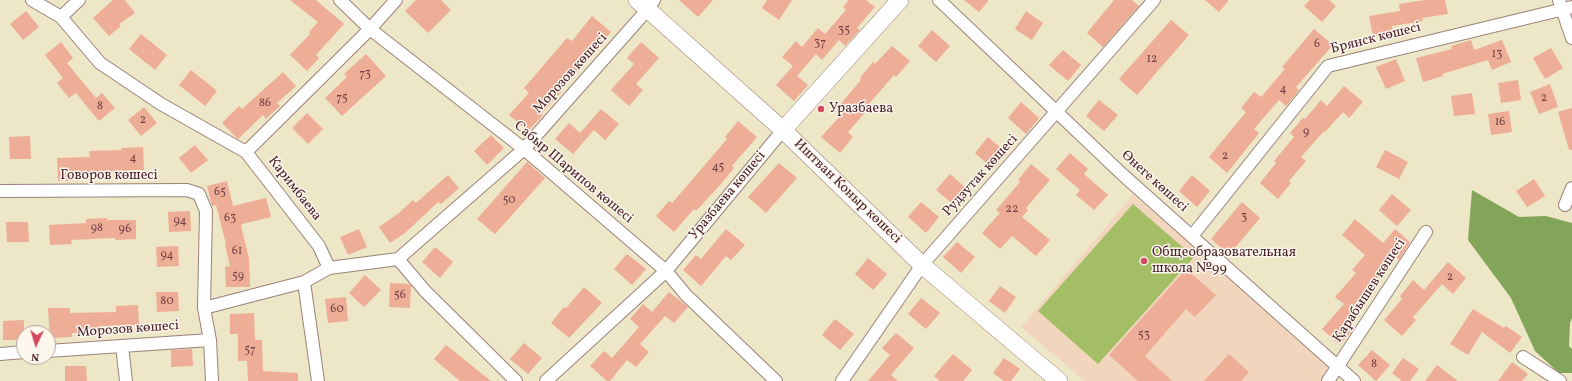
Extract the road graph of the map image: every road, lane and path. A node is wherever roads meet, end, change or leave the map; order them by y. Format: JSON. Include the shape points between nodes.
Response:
{"nodes":[{"id":1,"x":32,"y":0,"type":"edge"},
{"id":2,"x":79,"y":0,"type":"edge"},
{"id":3,"x":340,"y":0,"type":"edge"},
{"id":4,"x":396,"y":0,"type":"edge"},
{"id":5,"x":900,"y":0,"type":"edge"},
{"id":6,"x":939,"y":0,"type":"edge"},
{"id":7,"x":1154,"y":0,"type":"edge"},
{"id":8,"x":647,"y":3,"type":"edge"},
{"id":9,"x":1565,"y":6,"type":"edge"},
{"id":10,"x":61,"y":17,"type":"junction"},
{"id":11,"x":370,"y":29,"type":"junction"},
{"id":12,"x":1572,"y":38,"type":"edge"},
{"id":13,"x":1057,"y":113,"type":"junction"},
{"id":14,"x":783,"y":130,"type":"junction"},
{"id":15,"x":524,"y":149,"type":"junction"},
{"id":16,"x":246,"y":152,"type":"junction"},
{"id":17,"x":1572,"y":188,"type":"edge"},
{"id":18,"x":0,"y":192,"type":"edge"},
{"id":19,"x":1566,"y":205,"type":"dead end"},
{"id":20,"x":1426,"y":232,"type":"dead end"},
{"id":21,"x":1192,"y":236,"type":"junction"},
{"id":22,"x":398,"y":259,"type":"junction"},
{"id":23,"x":922,"y":265,"type":"junction"},
{"id":24,"x":329,"y":268,"type":"junction"},
{"id":25,"x":666,"y":271,"type":"junction"},
{"id":26,"x":304,"y":282,"type":"junction"},
{"id":27,"x":204,"y":308,"type":"junction"},
{"id":28,"x":210,"y":340,"type":"junction"},
{"id":29,"x":122,"y":346,"type":"junction"},
{"id":30,"x":56,"y":350,"type":"edge"},
{"id":31,"x":16,"y":353,"type":"edge"},
{"id":32,"x":0,"y":354,"type":"edge"},
{"id":33,"x":1523,"y":357,"type":"dead end"},
{"id":34,"x":1338,"y":366,"type":"junction"},
{"id":35,"x":126,"y":381,"type":"edge"},
{"id":36,"x":212,"y":381,"type":"edge"},
{"id":37,"x":318,"y":381,"type":"edge"},
{"id":38,"x":516,"y":381,"type":"edge"},
{"id":39,"x":546,"y":381,"type":"edge"},
{"id":40,"x":776,"y":381,"type":"edge"},
{"id":41,"x":842,"y":381,"type":"edge"},
{"id":42,"x":1059,"y":381,"type":"edge"},
{"id":43,"x":1328,"y":381,"type":"edge"},
{"id":44,"x":1354,"y":381,"type":"edge"},
{"id":45,"x":1560,"y":381,"type":"edge"}],
"edges":[{"from":1,"to":10,"type":"street","name":"Каримбаева"},
{"from":2,"to":10,"type":"street"},
{"from":3,"to":11,"type":"street","name":"Сабыр Шарипов көшесі"},
{"from":4,"to":11,"type":"street"},
{"from":5,"to":14,"type":"street","name":"Уразбаева көшесі"},
{"from":6,"to":13,"type":"street","name":"Өнеге көшесі"},
{"from":7,"to":13,"type":"street","name":"Рудзутак көшесі"},
{"from":8,"to":14,"type":"street","name":"Иштван Коныр көшесі"},
{"from":8,"to":15,"type":"street","name":"Морозов көшесі"},
{"from":9,"to":12,"type":"street"},
{"from":9,"to":21,"type":"street","name":"Брянск көшесі","via":[[1328,66]]},
{"from":10,"to":16,"type":"street","name":"Каримбаева","via":[[100,63],[161,104]]},
{"from":11,"to":15,"type":"street","name":"Сабыр Шарипов көшесі"},
{"from":11,"to":16,"type":"street"},
{"from":13,"to":21,"type":"street","name":"Өнеге көшесі"},
{"from":13,"to":23,"type":"street","name":"Рудзутак көшесі"},
{"from":14,"to":23,"type":"street","name":"Иштван Коныр көшесі"},
{"from":14,"to":25,"type":"street","name":"Уразбаева көшесі"},
{"from":15,"to":22,"type":"street","name":"Морозов көшесі"},
{"from":15,"to":25,"type":"street","name":"Сабыр Шарипов көшесі"},
{"from":16,"to":24,"type":"street","name":"Каримбаева","via":[[319,246]]},
{"from":17,"to":19,"type":"street"},
{"from":18,"to":27,"type":"street","name":"Говоров көшесі","via":[[187,190],[199,194],[206,211]]},
{"from":20,"to":34,"type":"street","name":"Қарабышев көшесі"},
{"from":21,"to":34,"type":"street","name":"Өнеге көшесі"},
{"from":22,"to":24,"type":"street"},
{"from":22,"to":38,"type":"street","via":[[426,291]]},
{"from":23,"to":41,"type":"street","name":"Рудзутак көшесі"},
{"from":23,"to":42,"type":"street","name":"Иштван Коныр көшесі"},
{"from":24,"to":26,"type":"street"},
{"from":25,"to":39,"type":"street","name":"Уразбаева көшесі"},
{"from":25,"to":40,"type":"street","name":"Сабыр Шарипов көшесі","via":[[686,295]]},
{"from":26,"to":27,"type":"street"},
{"from":26,"to":37,"type":"street"},
{"from":27,"to":28,"type":"street"},
{"from":28,"to":29,"type":"street","name":"Морозов көшесі"},
{"from":28,"to":36,"type":"street"},
{"from":29,"to":30,"type":"street","name":"Морозов көшесі"},
{"from":29,"to":35,"type":"street"},
{"from":31,"to":32,"type":"street"},
{"from":33,"to":45,"type":"street"},
{"from":34,"to":43,"type":"street","name":"Қарабышев көшесі"},
{"from":34,"to":44,"type":"street","name":"Өнеге көшесі"}]}
